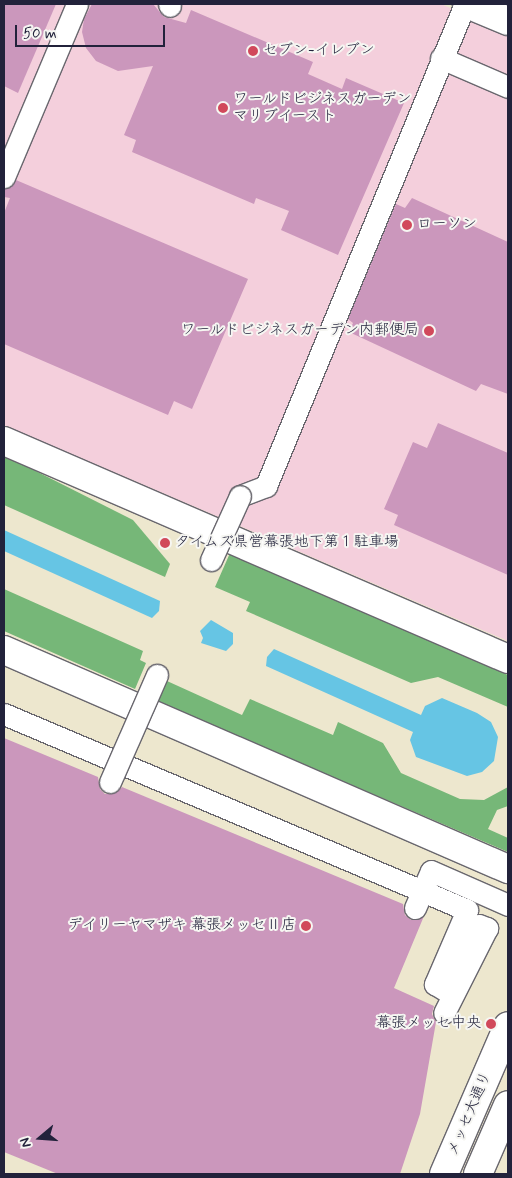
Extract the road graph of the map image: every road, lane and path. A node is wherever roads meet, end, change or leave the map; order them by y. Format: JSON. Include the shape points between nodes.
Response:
{"nodes":[{"id":1,"x":77,"y":4,"type":"edge"},
{"id":2,"x":466,"y":4,"type":"edge"},
{"id":3,"x":508,"y":21,"type":"edge"},
{"id":4,"x":441,"y":58,"type":"junction"},
{"id":5,"x":508,"y":87,"type":"edge"},
{"id":6,"x":4,"y":177,"type":"edge"},
{"id":7,"x":4,"y":441,"type":"edge"},
{"id":8,"x":212,"y":560,"type":"dead end"},
{"id":9,"x":4,"y":650,"type":"edge"},
{"id":10,"x":508,"y":658,"type":"edge"},
{"id":11,"x":157,"y":675,"type":"dead end"},
{"id":12,"x":4,"y":714,"type":"edge"},
{"id":13,"x":119,"y":761,"type":"junction"},
{"id":14,"x":110,"y":782,"type":"dead end"},
{"id":15,"x":508,"y":869,"type":"edge"},
{"id":16,"x":419,"y":900,"type":"junction"},
{"id":17,"x":508,"y":905,"type":"edge"},
{"id":18,"x":444,"y":1013,"type":"dead end"},
{"id":19,"x":508,"y":1026,"type":"edge"},
{"id":20,"x":508,"y":1105,"type":"edge"},
{"id":21,"x":444,"y":1174,"type":"edge"},
{"id":22,"x":478,"y":1174,"type":"edge"}],
"edges":[{"from":1,"to":6,"type":"street"},
{"from":2,"to":3,"type":"street"},
{"from":2,"to":4,"type":"street"},
{"from":4,"to":5,"type":"street"},
{"from":4,"to":8,"type":"street","bridge":true,"via":[[266,486],[240,496]]},
{"from":7,"to":10,"type":"street"},
{"from":9,"to":15,"type":"street"},
{"from":11,"to":13,"type":"street","bridge":true},
{"from":12,"to":13,"type":"street"},
{"from":13,"to":14,"type":"street","bridge":true},
{"from":13,"to":16,"type":"street"},
{"from":16,"to":17,"type":"street","via":[[431,871]]},
{"from":16,"to":18,"type":"street","via":[[467,910],[434,984],[445,990],[479,924],[487,928]]},
{"from":19,"to":21,"type":"street","name":"メッセ大通り"},
{"from":20,"to":22,"type":"street","name":"メッセ大通り"}]}
